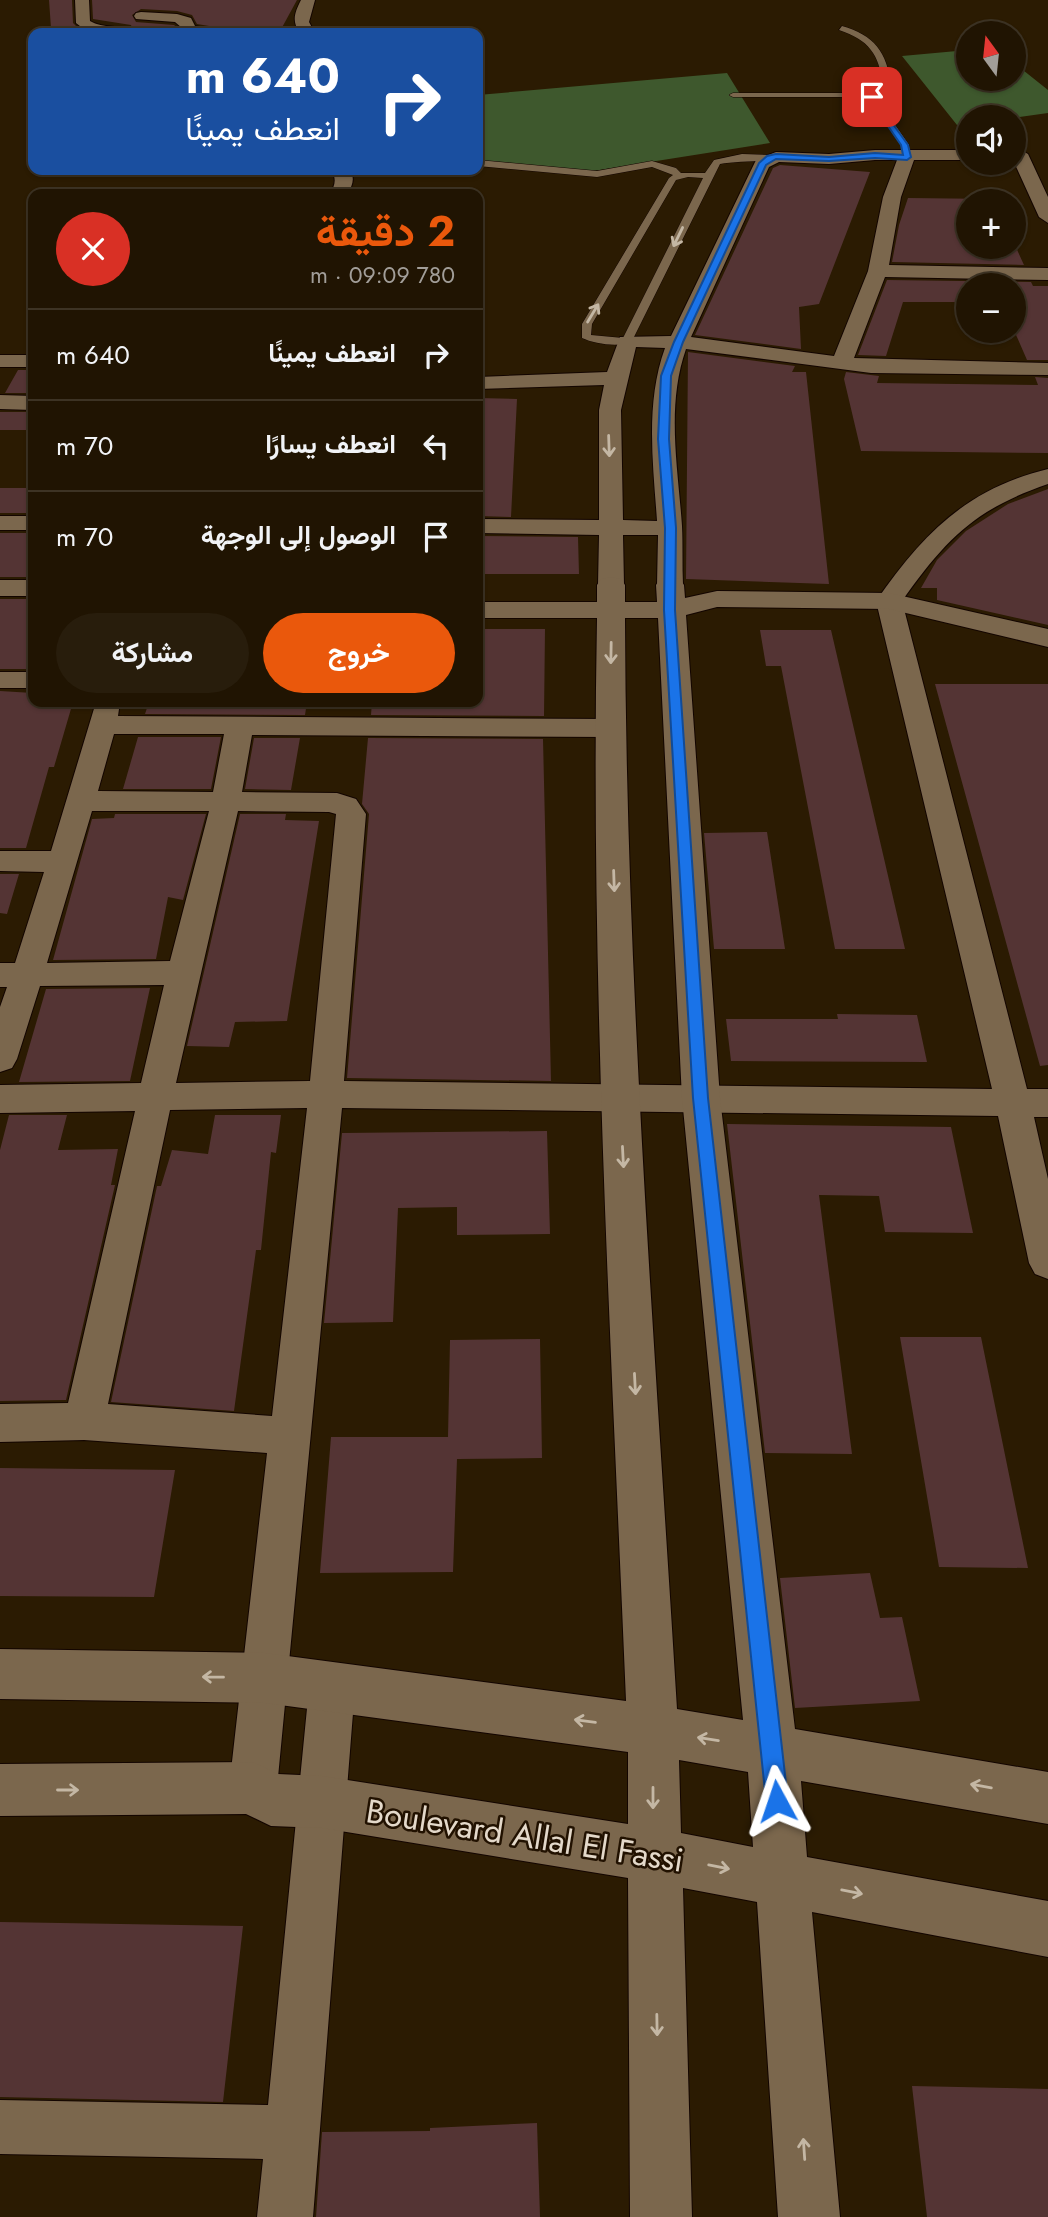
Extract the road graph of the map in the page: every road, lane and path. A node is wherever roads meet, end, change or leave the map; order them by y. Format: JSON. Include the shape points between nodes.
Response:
{"nodes":[{"id":1,"x":82,"y":0,"type":"edge"},
{"id":2,"x":133,"y":0,"type":"edge"},
{"id":3,"x":307,"y":0,"type":"edge"},
{"id":4,"x":141,"y":16,"type":"junction"},
{"id":5,"x":89,"y":28,"type":"edge"},
{"id":6,"x":131,"y":28,"type":"edge"},
{"id":7,"x":189,"y":28,"type":"edge"},
{"id":8,"x":303,"y":28,"type":"edge"},
{"id":9,"x":842,"y":28,"type":"dead end"},
{"id":10,"x":733,"y":95,"type":"dead end"},
{"id":11,"x":872,"y":97,"type":"junction"},
{"id":12,"x":1038,"y":153,"type":"dead end"},
{"id":13,"x":1026,"y":154,"type":"edge"},
{"id":14,"x":956,"y":155,"type":"edge"},
{"id":15,"x":907,"y":157,"type":"junction"},
{"id":16,"x":770,"y":158,"type":"junction"},
{"id":17,"x":483,"y":163,"type":"edge"},
{"id":18,"x":1026,"y":174,"type":"edge"},
{"id":19,"x":678,"y":175,"type":"junction"},
{"id":20,"x":708,"y":176,"type":"junction"},
{"id":21,"x":1048,"y":217,"type":"edge"},
{"id":22,"x":878,"y":271,"type":"junction"},
{"id":23,"x":1048,"y":274,"type":"edge"},
{"id":24,"x":627,"y":341,"type":"junction"},
{"id":25,"x":678,"y":342,"type":"junction"},
{"id":26,"x":0,"y":361,"type":"edge"},
{"id":27,"x":28,"y":361,"type":"edge"},
{"id":28,"x":841,"y":364,"type":"junction"},
{"id":29,"x":1048,"y":369,"type":"edge"},
{"id":30,"x":616,"y":378,"type":"junction"},
{"id":31,"x":483,"y":383,"type":"edge"},
{"id":32,"x":0,"y":402,"type":"edge"},
{"id":33,"x":28,"y":403,"type":"edge"},
{"id":34,"x":1048,"y":476,"type":"edge"},
{"id":35,"x":28,"y":517,"type":"edge"},
{"id":36,"x":0,"y":523,"type":"edge"},
{"id":37,"x":483,"y":526,"type":"edge"},
{"id":38,"x":612,"y":527,"type":"junction"},
{"id":39,"x":670,"y":528,"type":"junction"},
{"id":40,"x":483,"y":586,"type":"edge"},
{"id":41,"x":0,"y":587,"type":"edge"},
{"id":42,"x":28,"y":588,"type":"edge"},
{"id":43,"x":612,"y":598,"type":"junction"},
{"id":44,"x":670,"y":598,"type":"junction"},
{"id":45,"x":889,"y":601,"type":"junction"},
{"id":46,"x":0,"y":609,"type":"edge"},
{"id":47,"x":28,"y":609,"type":"edge"},
{"id":48,"x":483,"y":610,"type":"edge"},
{"id":49,"x":1048,"y":638,"type":"edge"},
{"id":50,"x":0,"y":680,"type":"edge"},
{"id":51,"x":28,"y":680,"type":"edge"},
{"id":52,"x":105,"y":713,"type":"edge"},
{"id":53,"x":239,"y":726,"type":"junction"},
{"id":54,"x":610,"y":728,"type":"junction"},
{"id":55,"x":80,"y":801,"type":"junction"},
{"id":56,"x":226,"y":801,"type":"junction"},
{"id":57,"x":0,"y":861,"type":"edge"},
{"id":58,"x":63,"y":862,"type":"junction"},
{"id":59,"x":183,"y":973,"type":"junction"},
{"id":60,"x":14,"y":975,"type":"edge"},
{"id":61,"x":0,"y":1059,"type":"edge"},
{"id":62,"x":326,"y":1094,"type":"junction"},
{"id":63,"x":620,"y":1097,"type":"junction"},
{"id":64,"x":155,"y":1098,"type":"junction"},
{"id":65,"x":701,"y":1098,"type":"junction"},
{"id":66,"x":0,"y":1099,"type":"edge"},
{"id":67,"x":1013,"y":1102,"type":"junction"},
{"id":68,"x":1048,"y":1103,"type":"edge"},
{"id":69,"x":1048,"y":1263,"type":"edge"},
{"id":70,"x":84,"y":1421,"type":"junction"},
{"id":71,"x":0,"y":1423,"type":"edge"},
{"id":72,"x":289,"y":1436,"type":"junction"},
{"id":73,"x":0,"y":1674,"type":"edge"},
{"id":74,"x":265,"y":1678,"type":"junction"},
{"id":75,"x":332,"y":1688,"type":"junction"},
{"id":76,"x":653,"y":1730,"type":"junction"},
{"id":77,"x":772,"y":1749,"type":"junction"},
{"id":78,"x":253,"y":1788,"type":"junction"},
{"id":79,"x":0,"y":1790,"type":"edge"},
{"id":80,"x":1048,"y":1798,"type":"edge"},
{"id":81,"x":322,"y":1802,"type":"junction"},
{"id":82,"x":653,"y":1855,"type":"junction"},
{"id":83,"x":785,"y":1880,"type":"junction"},
{"id":84,"x":1048,"y":1929,"type":"edge"},
{"id":85,"x":0,"y":2127,"type":"edge"},
{"id":86,"x":292,"y":2133,"type":"junction"},
{"id":87,"x":285,"y":2217,"type":"edge"},
{"id":88,"x":661,"y":2217,"type":"edge"},
{"id":89,"x":809,"y":2217,"type":"edge"}],
"edges":[{"from":1,"to":5,"type":"street","via":[[83,23]]},
{"from":2,"to":4,"type":"street"},
{"from":3,"to":8,"type":"street","via":[[300,19]]},
{"from":4,"to":6,"type":"street"},
{"from":4,"to":7,"type":"street","via":[[177,18],[186,21]]},
{"from":9,"to":11,"type":"lane","via":[[871,42],[884,60],[887,85]]},
{"from":10,"to":11,"type":"lane"},
{"from":11,"to":15,"type":"lane","via":[[905,145]]},
{"from":12,"to":13,"type":"street"},
{"from":14,"to":15,"type":"street"},
{"from":15,"to":16,"type":"street"},
{"from":15,"to":22,"type":"street","via":[[892,197]]},
{"from":16,"to":20,"type":"lane","via":[[717,162]]},
{"from":16,"to":25,"type":"street","via":[[762,164]]},
{"from":17,"to":19,"type":"lane","via":[[597,174],[652,164]]},
{"from":18,"to":21,"type":"street"},
{"from":19,"to":20,"type":"lane"},
{"from":24,"to":19,"type":"lane","one_way":true,"via":[[586,337],[587,324]]},
{"from":20,"to":24,"type":"lane","one_way":true},
{"from":22,"to":23,"type":"street"},
{"from":22,"to":28,"type":"street"},
{"from":24,"to":25,"type":"street"},
{"from":24,"to":30,"type":"street"},
{"from":25,"to":28,"type":"street"},
{"from":25,"to":39,"type":"street","via":[[666,376],[664,404]]},
{"from":26,"to":27,"type":"street"},
{"from":28,"to":29,"type":"street"},
{"from":30,"to":31,"type":"street"},
{"from":30,"to":38,"type":"street","one_way":true,"via":[[608,439]]},
{"from":32,"to":33,"type":"street"},
{"from":34,"to":45,"type":"street","via":[[991,498],[953,522]]},
{"from":35,"to":36,"type":"street"},
{"from":37,"to":38,"type":"street"},
{"from":38,"to":39,"type":"street"},
{"from":38,"to":43,"type":"street"},
{"from":39,"to":44,"type":"street"},
{"from":40,"to":43,"type":"street"},
{"from":41,"to":42,"type":"street"},
{"from":43,"to":44,"type":"street"},
{"from":43,"to":48,"type":"street"},
{"from":43,"to":54,"type":"street","one_way":true},
{"from":44,"to":45,"type":"street"},
{"from":44,"to":65,"type":"street"},
{"from":45,"to":49,"type":"street"},
{"from":45,"to":67,"type":"street"},
{"from":46,"to":47,"type":"street"},
{"from":50,"to":51,"type":"street"},
{"from":52,"to":53,"type":"street"},
{"from":52,"to":55,"type":"street"},
{"from":53,"to":54,"type":"street"},
{"from":53,"to":56,"type":"street"},
{"from":54,"to":63,"type":"street","one_way":true},
{"from":55,"to":56,"type":"street"},
{"from":55,"to":58,"type":"street"},
{"from":56,"to":59,"type":"street"},
{"from":56,"to":62,"type":"street","via":[[342,804],[351,814]]},
{"from":57,"to":58,"type":"street"},
{"from":58,"to":60,"type":"street"},
{"from":59,"to":60,"type":"street"},
{"from":59,"to":64,"type":"street"},
{"from":60,"to":61,"type":"street"},
{"from":62,"to":63,"type":"street"},
{"from":62,"to":64,"type":"street"},
{"from":62,"to":72,"type":"street"},
{"from":63,"to":65,"type":"street"},
{"from":63,"to":76,"type":"street","one_way":true},
{"from":64,"to":66,"type":"street"},
{"from":64,"to":70,"type":"street"},
{"from":65,"to":67,"type":"street"},
{"from":65,"to":77,"type":"street"},
{"from":67,"to":68,"type":"street"},
{"from":67,"to":69,"type":"street"},
{"from":70,"to":71,"type":"street"},
{"from":70,"to":72,"type":"street"},
{"from":72,"to":74,"type":"street"},
{"from":74,"to":73,"type":"street","one_way":true},
{"from":74,"to":75,"type":"street"},
{"from":74,"to":78,"type":"street"},
{"from":76,"to":75,"type":"street","one_way":true},
{"from":75,"to":81,"type":"street"},
{"from":77,"to":76,"type":"street","one_way":true},
{"from":76,"to":82,"type":"street","one_way":true},
{"from":80,"to":77,"type":"street","one_way":true},
{"from":77,"to":83,"type":"street"},
{"from":79,"to":78,"type":"street","name":"Boulevard Allal El Fassi","one_way":true},
{"from":78,"to":81,"type":"street","name":"Boulevard Allal El Fassi","via":[[271,1800]]},
{"from":81,"to":82,"type":"street","name":"Boulevard Allal El Fassi"},
{"from":81,"to":86,"type":"street"},
{"from":82,"to":83,"type":"street","name":"Boulevard Allal El Fassi","one_way":true},
{"from":82,"to":88,"type":"street","one_way":true},
{"from":83,"to":84,"type":"street","name":"Boulevard Allal El Fassi","one_way":true},
{"from":89,"to":83,"type":"street","one_way":true},
{"from":85,"to":86,"type":"street"},
{"from":86,"to":87,"type":"street"}]}
